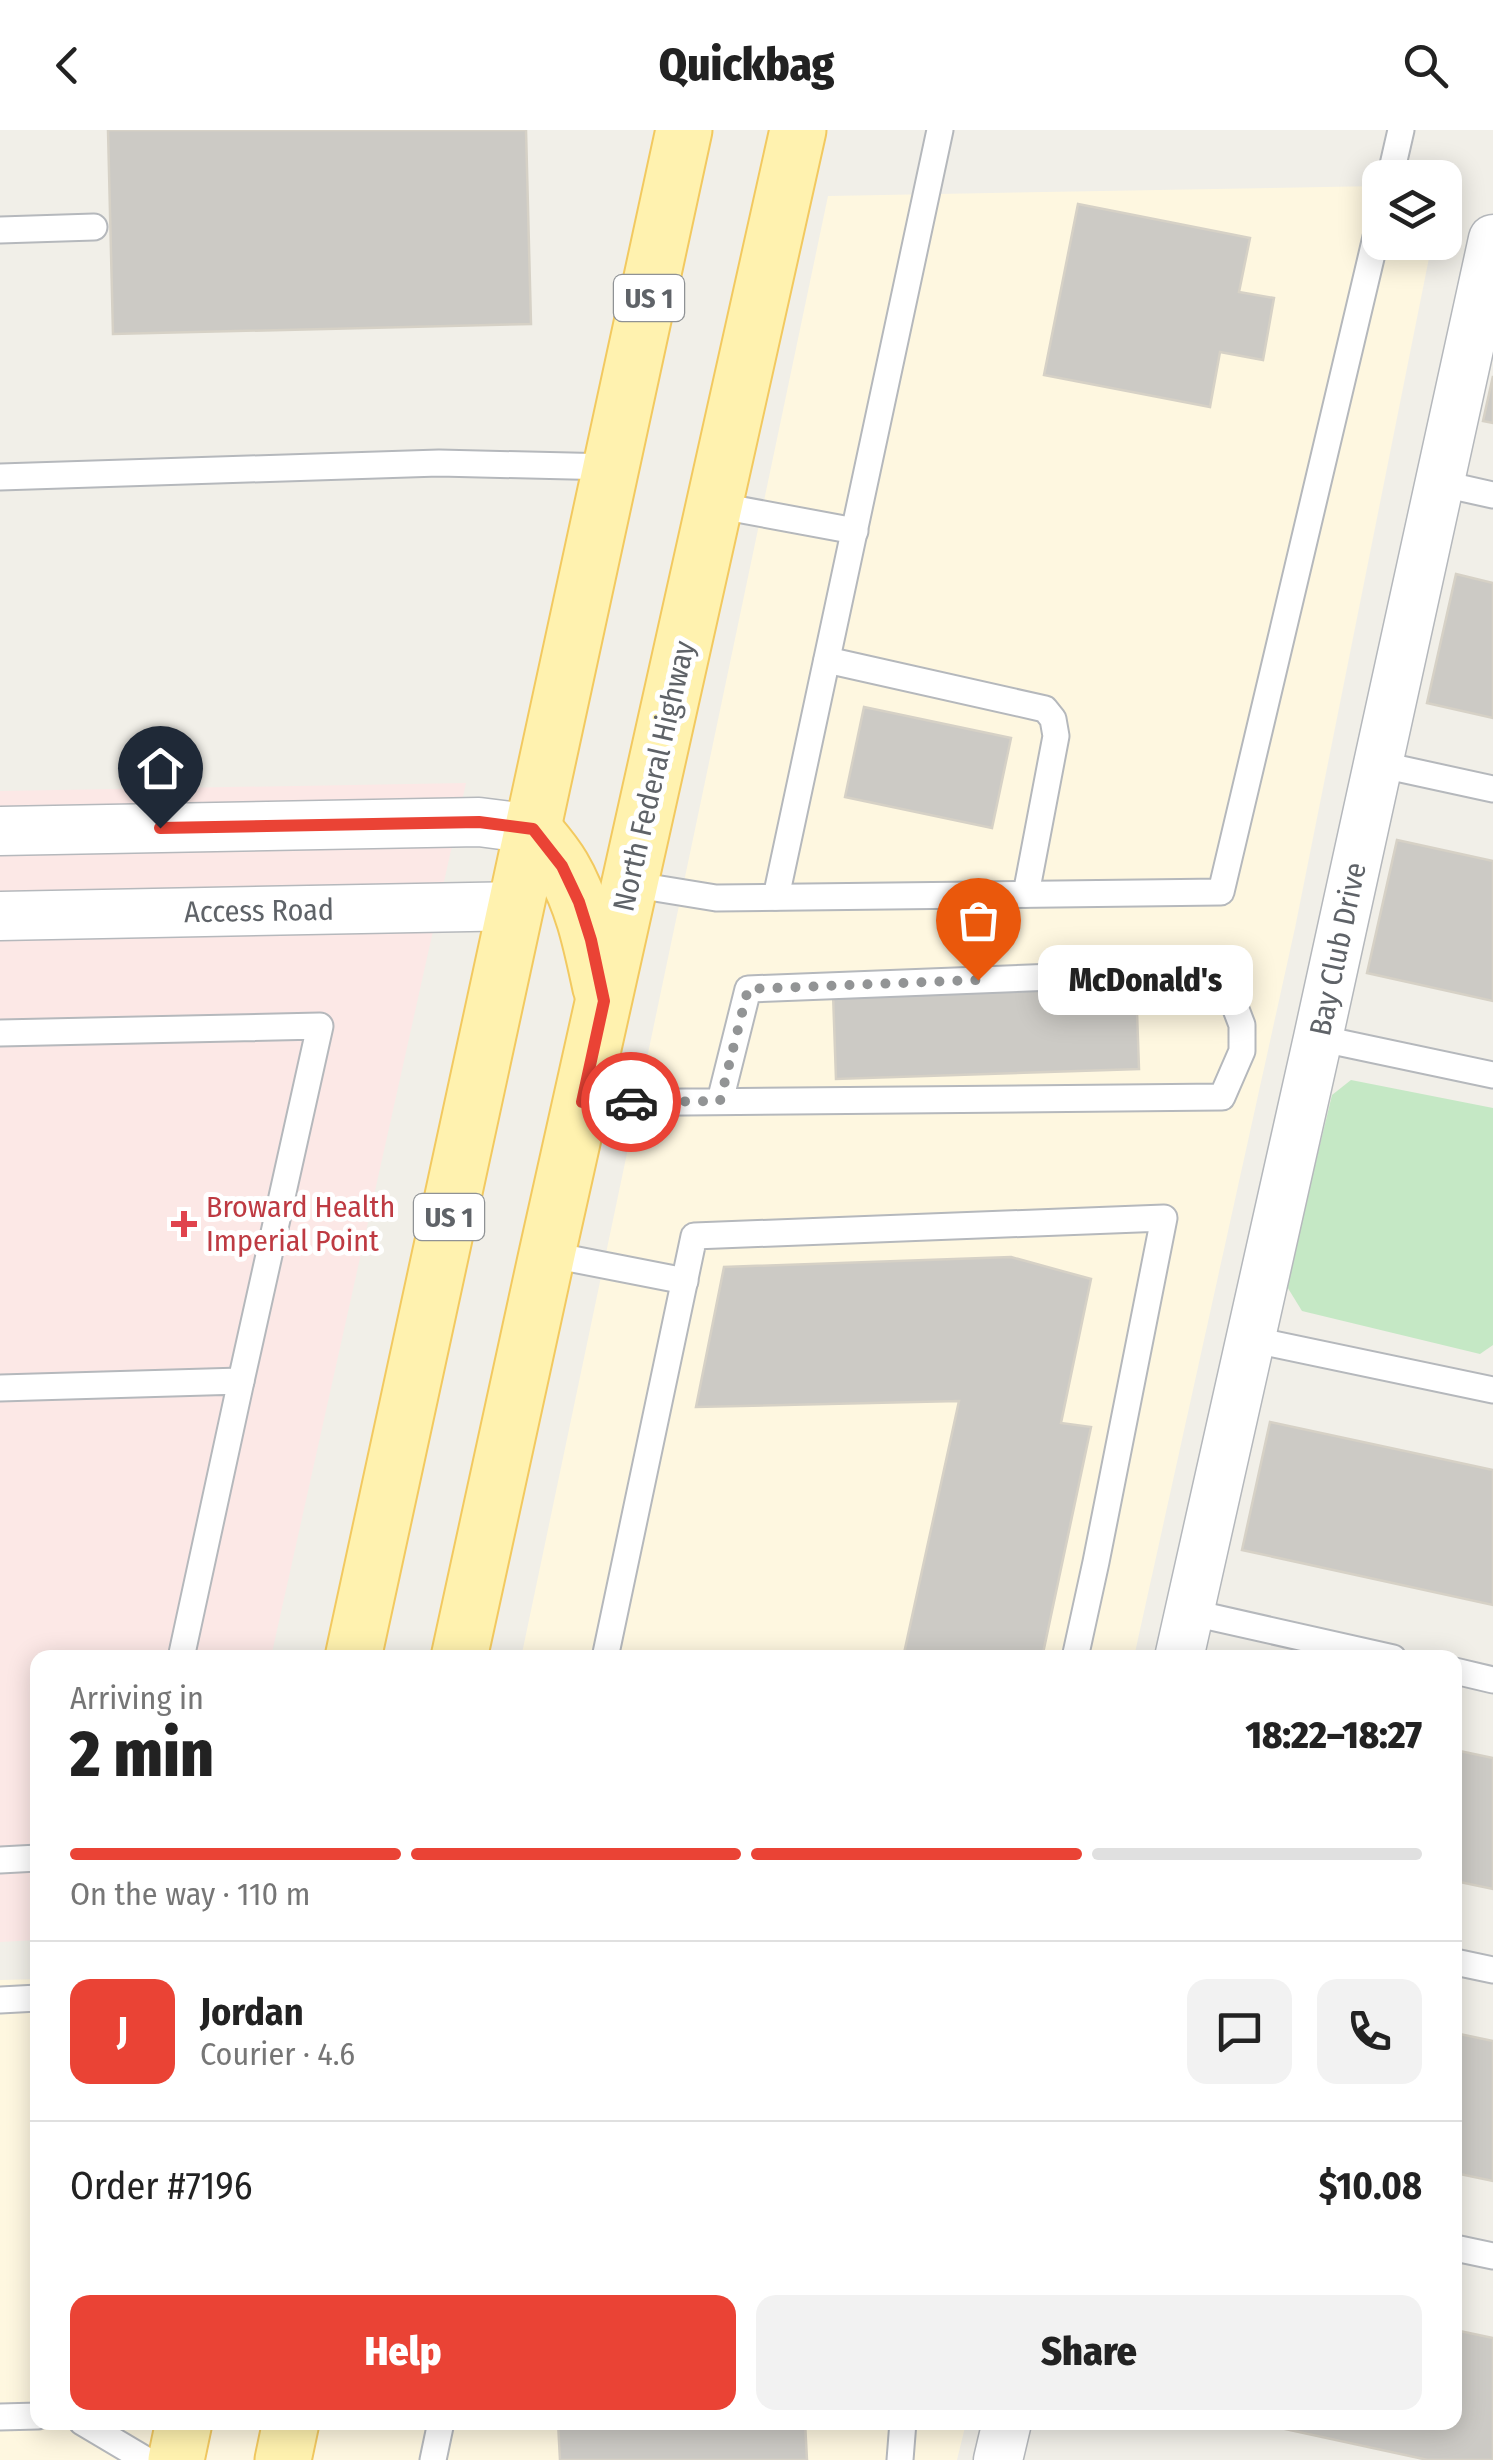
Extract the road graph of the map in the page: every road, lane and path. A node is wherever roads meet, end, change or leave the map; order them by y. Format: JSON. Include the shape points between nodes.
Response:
{"nodes":[{"id":1,"x":684,"y":130,"type":"edge"},
{"id":2,"x":798,"y":130,"type":"edge"},
{"id":3,"x":940,"y":130,"type":"edge"},
{"id":4,"x":1400,"y":130,"type":"edge"},
{"id":5,"x":1394,"y":160,"type":"edge"},
{"id":6,"x":94,"y":227,"type":"dead end"},
{"id":7,"x":0,"y":230,"type":"edge"},
{"id":8,"x":1493,"y":239,"type":"edge"},
{"id":9,"x":1371,"y":260,"type":"edge"},
{"id":10,"x":613,"y":467,"type":"junction"},
{"id":11,"x":0,"y":477,"type":"edge"},
{"id":12,"x":1439,"y":483,"type":"junction"},
{"id":13,"x":1493,"y":495,"type":"edge"},
{"id":14,"x":714,"y":505,"type":"junction"},
{"id":15,"x":855,"y":531,"type":"junction"},
{"id":16,"x":827,"y":660,"type":"junction"},
{"id":17,"x":551,"y":752,"type":"junction"},
{"id":18,"x":1378,"y":764,"type":"junction"},
{"id":19,"x":1493,"y":790,"type":"edge"},
{"id":20,"x":533,"y":829,"type":"junction"},
{"id":21,"x":0,"y":831,"type":"edge"},
{"id":22,"x":630,"y":884,"type":"junction"},
{"id":23,"x":1026,"y":894,"type":"junction"},
{"id":24,"x":776,"y":898,"type":"junction"},
{"id":25,"x":517,"y":906,"type":"junction"},
{"id":26,"x":0,"y":916,"type":"edge"},
{"id":27,"x":604,"y":1001,"type":"junction"},
{"id":28,"x":0,"y":1033,"type":"edge"},
{"id":29,"x":1318,"y":1038,"type":"junction"},
{"id":30,"x":1493,"y":1075,"type":"edge"},
{"id":31,"x":720,"y":1101,"type":"junction"},
{"id":32,"x":582,"y":1102,"type":"junction"},
{"id":33,"x":547,"y":1254,"type":"junction"},
{"id":34,"x":684,"y":1281,"type":"junction"},
{"id":35,"x":1250,"y":1339,"type":"junction"},
{"id":36,"x":241,"y":1381,"type":"junction"},
{"id":37,"x":0,"y":1388,"type":"edge"},
{"id":38,"x":1493,"y":1390,"type":"edge"},
{"id":39,"x":1189,"y":1612,"type":"junction"},
{"id":40,"x":183,"y":1650,"type":"edge"},
{"id":41,"x":354,"y":1650,"type":"edge"},
{"id":42,"x":462,"y":1650,"type":"edge"},
{"id":43,"x":607,"y":1650,"type":"edge"},
{"id":44,"x":1077,"y":1650,"type":"edge"},
{"id":45,"x":1181,"y":1650,"type":"edge"},
{"id":46,"x":1358,"y":1650,"type":"edge"},
{"id":47,"x":1462,"y":1673,"type":"edge"},
{"id":48,"x":1493,"y":1680,"type":"edge"},
{"id":49,"x":30,"y":1858,"type":"edge"},
{"id":50,"x":0,"y":1860,"type":"edge"},
{"id":51,"x":1462,"y":1963,"type":"edge"},
{"id":52,"x":1493,"y":1970,"type":"edge"},
{"id":53,"x":30,"y":1998,"type":"edge"},
{"id":54,"x":0,"y":2000,"type":"edge"},
{"id":55,"x":1462,"y":2249,"type":"edge"},
{"id":56,"x":1493,"y":2256,"type":"edge"},
{"id":57,"x":30,"y":2416,"type":"edge"},
{"id":58,"x":0,"y":2417,"type":"edge"},
{"id":59,"x":95,"y":2430,"type":"edge"},
{"id":60,"x":182,"y":2430,"type":"edge"},
{"id":61,"x":289,"y":2430,"type":"edge"},
{"id":62,"x":439,"y":2430,"type":"edge"},
{"id":63,"x":902,"y":2430,"type":"edge"},
{"id":64,"x":1004,"y":2430,"type":"edge"},
{"id":65,"x":146,"y":2460,"type":"edge"},
{"id":66,"x":176,"y":2460,"type":"edge"},
{"id":67,"x":283,"y":2460,"type":"edge"},
{"id":68,"x":433,"y":2460,"type":"edge"},
{"id":69,"x":900,"y":2460,"type":"edge"},
{"id":70,"x":998,"y":2460,"type":"edge"}],
"edges":[{"from":1,"to":10,"type":"main road","number":"US 1"},
{"from":2,"to":14,"type":"main road","name":"North Federal Highway"},
{"from":3,"to":15,"type":"lane"},
{"from":4,"to":5,"type":"lane"},
{"from":6,"to":7,"type":"lane"},
{"from":8,"to":12,"type":"street","name":"Bay Club Drive"},
{"from":9,"to":23,"type":"lane","via":[[1221,892]]},
{"from":10,"to":11,"type":"lane","via":[[440,463]]},
{"from":10,"to":17,"type":"main road","number":"US 1"},
{"from":12,"to":13,"type":"lane"},
{"from":12,"to":18,"type":"street","name":"Bay Club Drive"},
{"from":14,"to":15,"type":"lane"},
{"from":14,"to":22,"type":"main road","name":"North Federal Highway"},
{"from":15,"to":16,"type":"lane"},
{"from":16,"to":23,"type":"lane","via":[[1045,709],[1056,736]]},
{"from":16,"to":24,"type":"lane"},
{"from":17,"to":20,"type":"main road","number":"US 1"},
{"from":17,"to":22,"type":"main road","via":[[574,844],[591,864]]},
{"from":18,"to":19,"type":"lane"},
{"from":18,"to":29,"type":"street","name":"Bay Club Drive"},
{"from":20,"to":21,"type":"street","via":[[479,822]]},
{"from":20,"to":25,"type":"main road","number":"US 1"},
{"from":20,"to":27,"type":"main road","via":[[579,902]]},
{"from":22,"to":24,"type":"lane","via":[[716,898]]},
{"from":22,"to":27,"type":"main road","name":"North Federal Highway"},
{"from":23,"to":24,"type":"lane"},
{"from":25,"to":26,"type":"street","name":"Access Road"},
{"from":25,"to":41,"type":"main road","number":"US 1"},
{"from":27,"to":32,"type":"main road","name":"North Federal Highway"},
{"from":28,"to":36,"type":"lane","via":[[320,1026]]},
{"from":29,"to":30,"type":"lane"},
{"from":29,"to":35,"type":"street","name":"Bay Club Drive"},
{"from":31,"to":31,"type":"lane","via":[[748,989],[1208,971],[1224,978],[1242,1025],[1242,1050],[1222,1097]]},
{"from":31,"to":32,"type":"lane"},
{"from":32,"to":33,"type":"main road","name":"North Federal Highway"},
{"from":33,"to":34,"type":"lane"},
{"from":33,"to":42,"type":"main road","name":"North Federal Highway"},
{"from":34,"to":43,"type":"lane"},
{"from":34,"to":44,"type":"lane","via":[[694,1236],[1164,1218]]},
{"from":35,"to":38,"type":"lane"},
{"from":35,"to":39,"type":"street","name":"Bay Club Drive"},
{"from":36,"to":37,"type":"lane"},
{"from":36,"to":40,"type":"lane"},
{"from":39,"to":45,"type":"street","name":"Bay Club Drive"},
{"from":39,"to":46,"type":"lane"},
{"from":47,"to":48,"type":"lane"},
{"from":49,"to":50,"type":"lane"},
{"from":51,"to":52,"type":"lane"},
{"from":53,"to":54,"type":"lane"},
{"from":55,"to":56,"type":"lane"},
{"from":57,"to":58,"type":"lane"},
{"from":59,"to":65,"type":"lane"},
{"from":60,"to":66,"type":"main road"},
{"from":61,"to":67,"type":"main road"},
{"from":62,"to":68,"type":"lane"},
{"from":63,"to":69,"type":"lane"},
{"from":64,"to":70,"type":"street"}]}
